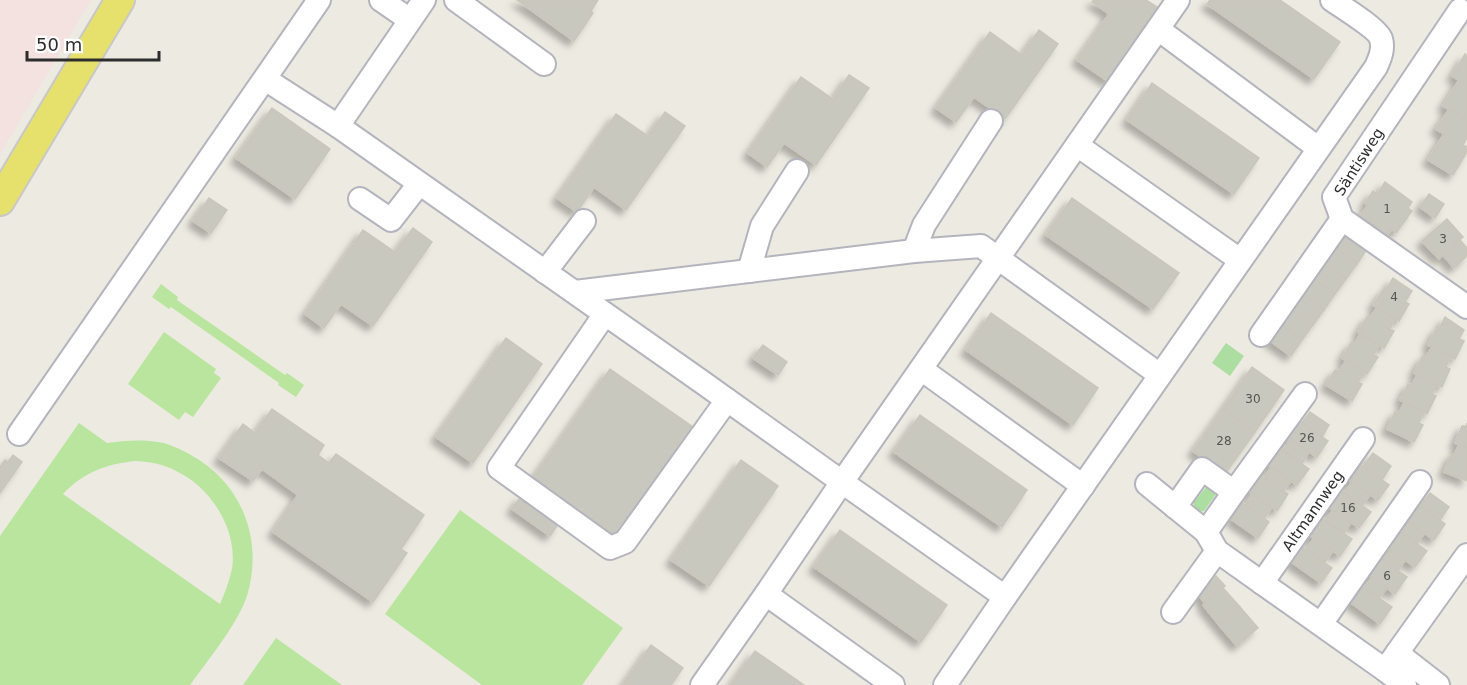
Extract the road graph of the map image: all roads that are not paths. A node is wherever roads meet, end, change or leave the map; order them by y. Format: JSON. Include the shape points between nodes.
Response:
{"nodes":[{"id":1,"x":120,"y":0,"type":"edge"},
{"id":2,"x":319,"y":0,"type":"edge"},
{"id":3,"x":381,"y":0,"type":"edge"},
{"id":4,"x":424,"y":0,"type":"edge"},
{"id":5,"x":456,"y":0,"type":"edge"},
{"id":6,"x":1178,"y":0,"type":"edge"},
{"id":7,"x":1332,"y":0,"type":"edge"},
{"id":8,"x":1458,"y":8,"type":"edge"},
{"id":9,"x":410,"y":20,"type":"junction"},
{"id":10,"x":1158,"y":28,"type":"junction"},
{"id":11,"x":544,"y":64,"type":"dead end"},
{"id":12,"x":266,"y":79,"type":"junction"},
{"id":13,"x":990,"y":121,"type":"dead end"},
{"id":14,"x":338,"y":126,"type":"junction"},
{"id":15,"x":1077,"y":146,"type":"junction"},
{"id":16,"x":1318,"y":148,"type":"junction"},
{"id":17,"x":797,"y":171,"type":"dead end"},
{"id":18,"x":419,"y":184,"type":"junction"},
{"id":19,"x":360,"y":199,"type":"dead end"},
{"id":20,"x":0,"y":201,"type":"edge"},
{"id":21,"x":1342,"y":219,"type":"junction"},
{"id":22,"x":584,"y":220,"type":"dead end"},
{"id":23,"x":914,"y":251,"type":"junction"},
{"id":24,"x":999,"y":258,"type":"junction"},
{"id":25,"x":1240,"y":260,"type":"junction"},
{"id":26,"x":748,"y":271,"type":"junction"},
{"id":27,"x":545,"y":272,"type":"junction"},
{"id":28,"x":575,"y":292,"type":"junction"},
{"id":29,"x":1467,"y":307,"type":"edge"},
{"id":30,"x":606,"y":314,"type":"junction"},
{"id":31,"x":1261,"y":335,"type":"dead end"},
{"id":32,"x":921,"y":369,"type":"junction"},
{"id":33,"x":1160,"y":375,"type":"junction"},
{"id":34,"x":1305,"y":394,"type":"dead end"},
{"id":35,"x":727,"y":400,"type":"junction"},
{"id":36,"x":19,"y":434,"type":"dead end"},
{"id":37,"x":1363,"y":439,"type":"dead end"},
{"id":38,"x":842,"y":482,"type":"junction"},
{"id":39,"x":1420,"y":482,"type":"dead end"},
{"id":40,"x":1147,"y":484,"type":"dead end"},
{"id":41,"x":1083,"y":486,"type":"junction"},
{"id":42,"x":1234,"y":492,"type":"junction"},
{"id":43,"x":1175,"y":507,"type":"junction"},
{"id":44,"x":1212,"y":541,"type":"junction"},
{"id":45,"x":1467,"y":555,"type":"edge"},
{"id":46,"x":1262,"y":583,"type":"junction"},
{"id":47,"x":766,"y":594,"type":"junction"},
{"id":48,"x":1005,"y":597,"type":"junction"},
{"id":49,"x":1173,"y":612,"type":"dead end"},
{"id":50,"x":1321,"y":624,"type":"junction"},
{"id":51,"x":1391,"y":662,"type":"junction"},
{"id":52,"x":702,"y":685,"type":"edge"},
{"id":53,"x":893,"y":685,"type":"edge"},
{"id":54,"x":945,"y":685,"type":"edge"},
{"id":55,"x":1405,"y":685,"type":"edge"},
{"id":56,"x":1438,"y":685,"type":"edge"}],
"edges":[{"from":1,"to":20,"type":"main road"},
{"from":2,"to":12,"type":"street"},
{"from":3,"to":9,"type":"street"},
{"from":4,"to":9,"type":"street"},
{"from":5,"to":11,"type":"street"},
{"from":6,"to":10,"type":"street"},
{"from":7,"to":16,"type":"street","via":[[1373,29],[1381,37],[1383,50],[1376,67]]},
{"from":8,"to":21,"type":"street","name":"Säntisweg","via":[[1334,197]]},
{"from":9,"to":14,"type":"street"},
{"from":10,"to":15,"type":"street"},
{"from":10,"to":16,"type":"street"},
{"from":12,"to":14,"type":"street"},
{"from":12,"to":36,"type":"street"},
{"from":13,"to":23,"type":"street","via":[[924,225]]},
{"from":14,"to":18,"type":"street"},
{"from":15,"to":24,"type":"street"},
{"from":15,"to":25,"type":"street"},
{"from":16,"to":25,"type":"street"},
{"from":17,"to":26,"type":"street","via":[[762,226]]},
{"from":18,"to":19,"type":"street","via":[[390,220]]},
{"from":18,"to":27,"type":"street"},
{"from":21,"to":29,"type":"street","name":"Säntisweg"},
{"from":21,"to":31,"type":"street"},
{"from":22,"to":27,"type":"street"},
{"from":23,"to":24,"type":"street","via":[[981,246]]},
{"from":23,"to":26,"type":"street"},
{"from":24,"to":32,"type":"street"},
{"from":24,"to":33,"type":"street"},
{"from":25,"to":33,"type":"street"},
{"from":26,"to":28,"type":"street"},
{"from":27,"to":28,"type":"street"},
{"from":28,"to":30,"type":"street"},
{"from":30,"to":35,"type":"street"},
{"from":30,"to":35,"type":"street","via":[[499,468],[610,548],[625,542]]},
{"from":32,"to":38,"type":"street"},
{"from":32,"to":41,"type":"street"},
{"from":33,"to":41,"type":"street"},
{"from":34,"to":42,"type":"street"},
{"from":35,"to":38,"type":"street"},
{"from":37,"to":46,"type":"street","name":"Altmannweg"},
{"from":38,"to":47,"type":"street"},
{"from":38,"to":48,"type":"street"},
{"from":39,"to":50,"type":"street"},
{"from":40,"to":43,"type":"street"},
{"from":41,"to":48,"type":"street"},
{"from":42,"to":43,"type":"street","via":[[1202,469]]},
{"from":42,"to":44,"type":"street"},
{"from":43,"to":44,"type":"street"},
{"from":44,"to":46,"type":"street"},
{"from":44,"to":49,"type":"street"},
{"from":45,"to":51,"type":"street"},
{"from":46,"to":50,"type":"street"},
{"from":47,"to":52,"type":"street"},
{"from":47,"to":53,"type":"street"},
{"from":48,"to":54,"type":"street"},
{"from":50,"to":51,"type":"street"},
{"from":51,"to":55,"type":"street"},
{"from":51,"to":56,"type":"street"}]}
